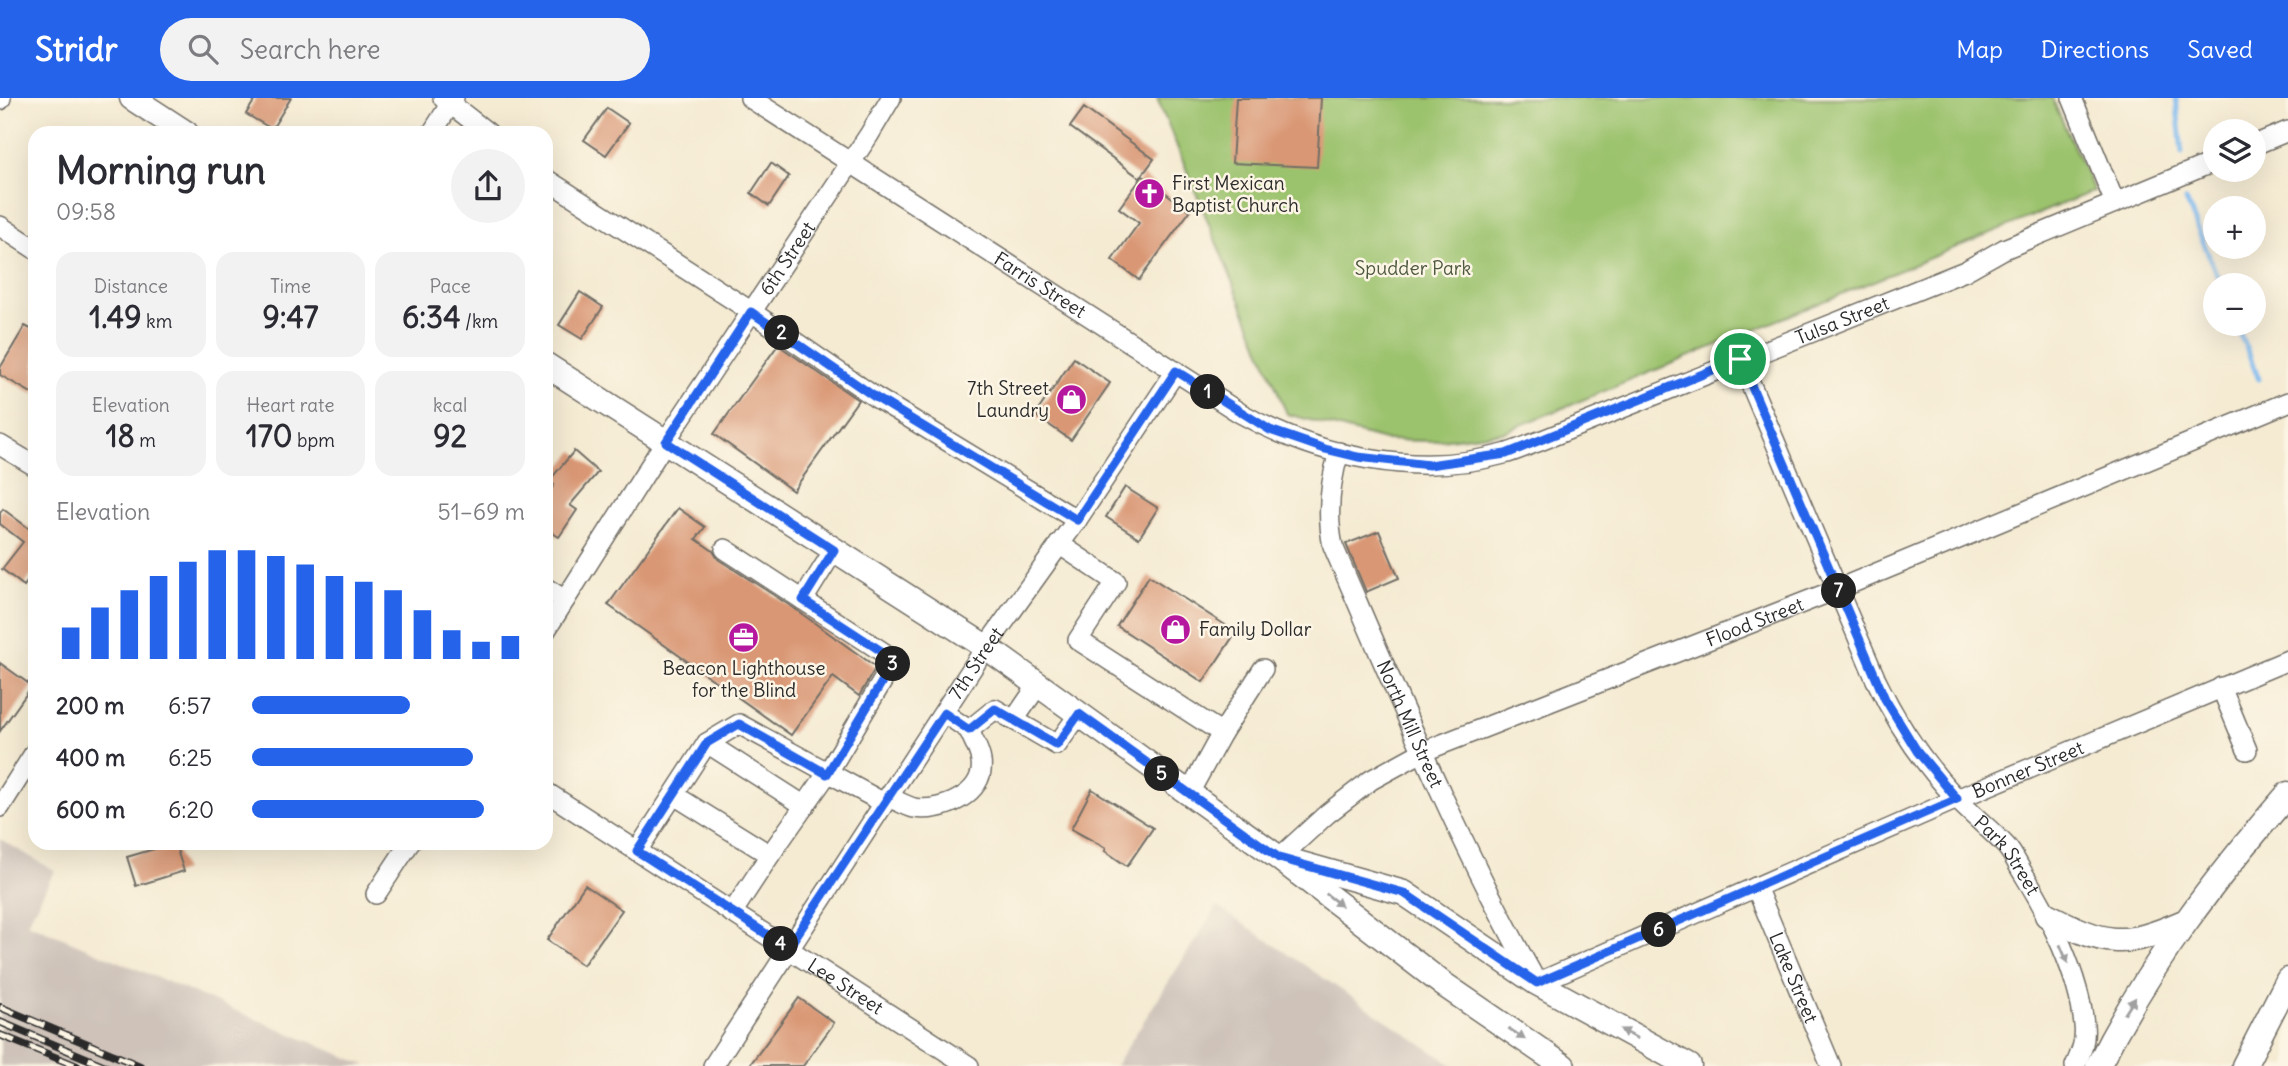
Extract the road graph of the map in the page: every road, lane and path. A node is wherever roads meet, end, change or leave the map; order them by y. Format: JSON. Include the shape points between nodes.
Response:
{"nodes":[{"id":1,"x":132,"y":98,"type":"edge"},
{"id":2,"x":750,"y":98,"type":"edge"},
{"id":3,"x":891,"y":98,"type":"edge"},
{"id":4,"x":2072,"y":98,"type":"edge"},
{"id":5,"x":449,"y":100,"type":"edge"},
{"id":6,"x":175,"y":126,"type":"edge"},
{"id":7,"x":436,"y":126,"type":"edge"},
{"id":8,"x":480,"y":126,"type":"edge"},
{"id":9,"x":2288,"y":131,"type":"edge"},
{"id":10,"x":2266,"y":140,"type":"edge"},
{"id":11,"x":851,"y":162,"type":"junction"},
{"id":12,"x":2203,"y":166,"type":"edge"},
{"id":13,"x":553,"y":184,"type":"edge"},
{"id":14,"x":2115,"y":203,"type":"junction"},
{"id":15,"x":0,"y":226,"type":"edge"},
{"id":16,"x":28,"y":244,"type":"edge"},
{"id":17,"x":751,"y":312,"type":"junction"},
{"id":18,"x":1740,"y":359,"type":"junction"},
{"id":19,"x":553,"y":369,"type":"edge"},
{"id":20,"x":1176,"y":371,"type":"junction"},
{"id":21,"x":2288,"y":402,"type":"edge"},
{"id":22,"x":666,"y":442,"type":"junction"},
{"id":23,"x":0,"y":445,"type":"edge"},
{"id":24,"x":1339,"y":452,"type":"junction"},
{"id":25,"x":28,"y":463,"type":"edge"},
{"id":26,"x":1077,"y":520,"type":"junction"},
{"id":27,"x":1059,"y":544,"type":"junction"},
{"id":28,"x":725,"y":549,"type":"dead end"},
{"id":29,"x":834,"y":550,"type":"junction"},
{"id":30,"x":1838,"y":589,"type":"junction"},
{"id":31,"x":553,"y":592,"type":"edge"},
{"id":32,"x":565,"y":600,"type":"junction"},
{"id":33,"x":803,"y":600,"type":"junction"},
{"id":34,"x":553,"y":619,"type":"edge"},
{"id":35,"x":986,"y":647,"type":"junction"},
{"id":36,"x":2288,"y":660,"type":"edge"},
{"id":37,"x":1263,"y":669,"type":"dead end"},
{"id":38,"x":1038,"y":685,"type":"junction"},
{"id":39,"x":2221,"y":687,"type":"junction"},
{"id":40,"x":944,"y":713,"type":"junction"},
{"id":41,"x":1079,"y":714,"type":"junction"},
{"id":42,"x":1014,"y":720,"type":"junction"},
{"id":43,"x":969,"y":730,"type":"junction"},
{"id":44,"x":1222,"y":733,"type":"junction"},
{"id":45,"x":707,"y":743,"type":"junction"},
{"id":46,"x":2248,"y":750,"type":"dead end"},
{"id":47,"x":1422,"y":752,"type":"junction"},
{"id":48,"x":28,"y":763,"type":"edge"},
{"id":49,"x":827,"y":774,"type":"junction"},
{"id":50,"x":1189,"y":793,"type":"junction"},
{"id":51,"x":2288,"y":794,"type":"edge"},
{"id":52,"x":674,"y":796,"type":"junction"},
{"id":53,"x":553,"y":797,"type":"edge"},
{"id":54,"x":1957,"y":799,"type":"junction"},
{"id":55,"x":886,"y":800,"type":"junction"},
{"id":56,"x":805,"y":806,"type":"junction"},
{"id":57,"x":0,"y":807,"type":"edge"},
{"id":58,"x":405,"y":850,"type":"edge"},
{"id":59,"x":637,"y":851,"type":"junction"},
{"id":60,"x":770,"y":855,"type":"junction"},
{"id":61,"x":1279,"y":858,"type":"junction"},
{"id":62,"x":1756,"y":887,"type":"junction"},
{"id":63,"x":376,"y":894,"type":"dead end"},
{"id":64,"x":732,"y":913,"type":"junction"},
{"id":65,"x":2047,"y":915,"type":"junction"},
{"id":66,"x":2184,"y":922,"type":"junction"},
{"id":67,"x":788,"y":948,"type":"junction"},
{"id":68,"x":2288,"y":980,"type":"edge"},
{"id":69,"x":1537,"y":983,"type":"junction"},
{"id":70,"x":2288,"y":1009,"type":"edge"},
{"id":71,"x":2247,"y":1061,"type":"edge"},
{"id":72,"x":713,"y":1066,"type":"edge"},
{"id":73,"x":969,"y":1066,"type":"edge"},
{"id":74,"x":1563,"y":1066,"type":"edge"},
{"id":75,"x":1689,"y":1066,"type":"edge"},
{"id":76,"x":1830,"y":1066,"type":"edge"},
{"id":77,"x":2075,"y":1066,"type":"edge"},
{"id":78,"x":2098,"y":1066,"type":"edge"}],
"edges":[{"from":1,"to":6,"type":"main road"},
{"from":2,"to":11,"type":"street","name":"Farris Street"},
{"from":3,"to":11,"type":"street","name":"6th Street"},
{"from":4,"to":14,"type":"street"},
{"from":5,"to":7,"type":"street"},
{"from":5,"to":8,"type":"street"},
{"from":9,"to":10,"type":"street"},
{"from":11,"to":17,"type":"street","name":"6th Street"},
{"from":11,"to":20,"type":"street","name":"Farris Street"},
{"from":12,"to":14,"type":"street","name":"Tulsa Street"},
{"from":13,"to":17,"type":"street"},
{"from":14,"to":18,"type":"street","name":"Tulsa Street","via":[[2004,249],[1953,276]]},
{"from":15,"to":16,"type":"street"},
{"from":17,"to":22,"type":"street","name":"6th Street"},
{"from":17,"to":26,"type":"street","via":[[875,397]]},
{"from":18,"to":24,"type":"street","name":"Tulsa Street","via":[[1497,456],[1429,465]]},
{"from":18,"to":30,"type":"street","name":"Park Street"},
{"from":19,"to":22,"type":"main road"},
{"from":20,"to":24,"type":"street","name":"Farris Street","via":[[1270,430]]},
{"from":20,"to":26,"type":"street","name":"7th Street"},
{"from":21,"to":30,"type":"street","name":"Flood Street"},
{"from":22,"to":29,"type":"main road"},
{"from":22,"to":32,"type":"street","name":"6th Street"},
{"from":23,"to":25,"type":"street"},
{"from":24,"to":47,"type":"street","name":"North Mill Street","via":[[1329,499],[1333,546]]},
{"from":26,"to":27,"type":"street","name":"7th Street"},
{"from":27,"to":35,"type":"street","name":"7th Street"},
{"from":27,"to":44,"type":"street","via":[[1116,582],[1078,640]]},
{"from":28,"to":33,"type":"street"},
{"from":29,"to":33,"type":"street"},
{"from":29,"to":35,"type":"main road"},
{"from":30,"to":47,"type":"street","name":"Flood Street"},
{"from":30,"to":54,"type":"street","name":"Park Street","via":[[1896,719]]},
{"from":31,"to":32,"type":"street"},
{"from":32,"to":34,"type":"street","name":"6th Street"},
{"from":33,"to":49,"type":"street","via":[[895,660]]},
{"from":35,"to":38,"type":"main road"},
{"from":35,"to":40,"type":"street","name":"7th Street"},
{"from":36,"to":39,"type":"street","name":"Bonner Street"},
{"from":37,"to":44,"type":"street"},
{"from":38,"to":41,"type":"main road"},
{"from":38,"to":42,"type":"street"},
{"from":39,"to":46,"type":"street"},
{"from":39,"to":54,"type":"street","name":"Bonner Street"},
{"from":40,"to":43,"type":"street"},
{"from":40,"to":55,"type":"street","name":"7th Street"},
{"from":41,"to":42,"type":"street","via":[[1057,745]]},
{"from":41,"to":50,"type":"main road"},
{"from":42,"to":43,"type":"street","via":[[995,709]]},
{"from":43,"to":55,"type":"street","via":[[982,762],[979,780],[966,796],[940,807],[915,808]]},
{"from":44,"to":50,"type":"street"},
{"from":45,"to":49,"type":"street","via":[[739,724]]},
{"from":45,"to":52,"type":"street"},
{"from":45,"to":56,"type":"street"},
{"from":47,"to":61,"type":"street","name":"Flood Street","via":[[1371,780]]},
{"from":47,"to":69,"type":"street","name":"North Mill Street"},
{"from":48,"to":57,"type":"street"},
{"from":49,"to":55,"type":"street"},
{"from":49,"to":56,"type":"street"},
{"from":50,"to":61,"type":"main road"},
{"from":51,"to":66,"type":"main road"},
{"from":52,"to":59,"type":"street"},
{"from":52,"to":60,"type":"street"},
{"from":53,"to":59,"type":"street","name":"Lee Street"},
{"from":54,"to":62,"type":"street","name":"Bonner Street"},
{"from":54,"to":65,"type":"street","name":"Park Street","via":[[2006,846]]},
{"from":55,"to":67,"type":"street","name":"7th Street"},
{"from":56,"to":60,"type":"street"},
{"from":58,"to":63,"type":"street"},
{"from":59,"to":64,"type":"street","name":"Lee Street"},
{"from":60,"to":64,"type":"street"},
{"from":61,"to":69,"type":"main road","via":[[1404,893]]},
{"from":61,"to":74,"type":"main road","one_way":true,"via":[[1443,984]]},
{"from":62,"to":69,"type":"street","name":"Bonner Street"},
{"from":62,"to":76,"type":"street","name":"Lake Street"},
{"from":64,"to":67,"type":"street","name":"Lee Street"},
{"from":65,"to":66,"type":"main road","via":[[2090,937],[2118,941],[2154,935]]},
{"from":65,"to":77,"type":"street","name":"Park Street","one_way":true,"via":[[2070,969],[2085,1027]]},
{"from":78,"to":66,"type":"main road","one_way":true,"via":[[2119,1024]]},
{"from":67,"to":72,"type":"street","name":"7th Street"},
{"from":67,"to":73,"type":"street","name":"Lee Street"},
{"from":68,"to":71,"type":"main road"},
{"from":75,"to":69,"type":"main road","one_way":true},
{"from":70,"to":71,"type":"street"}]}
